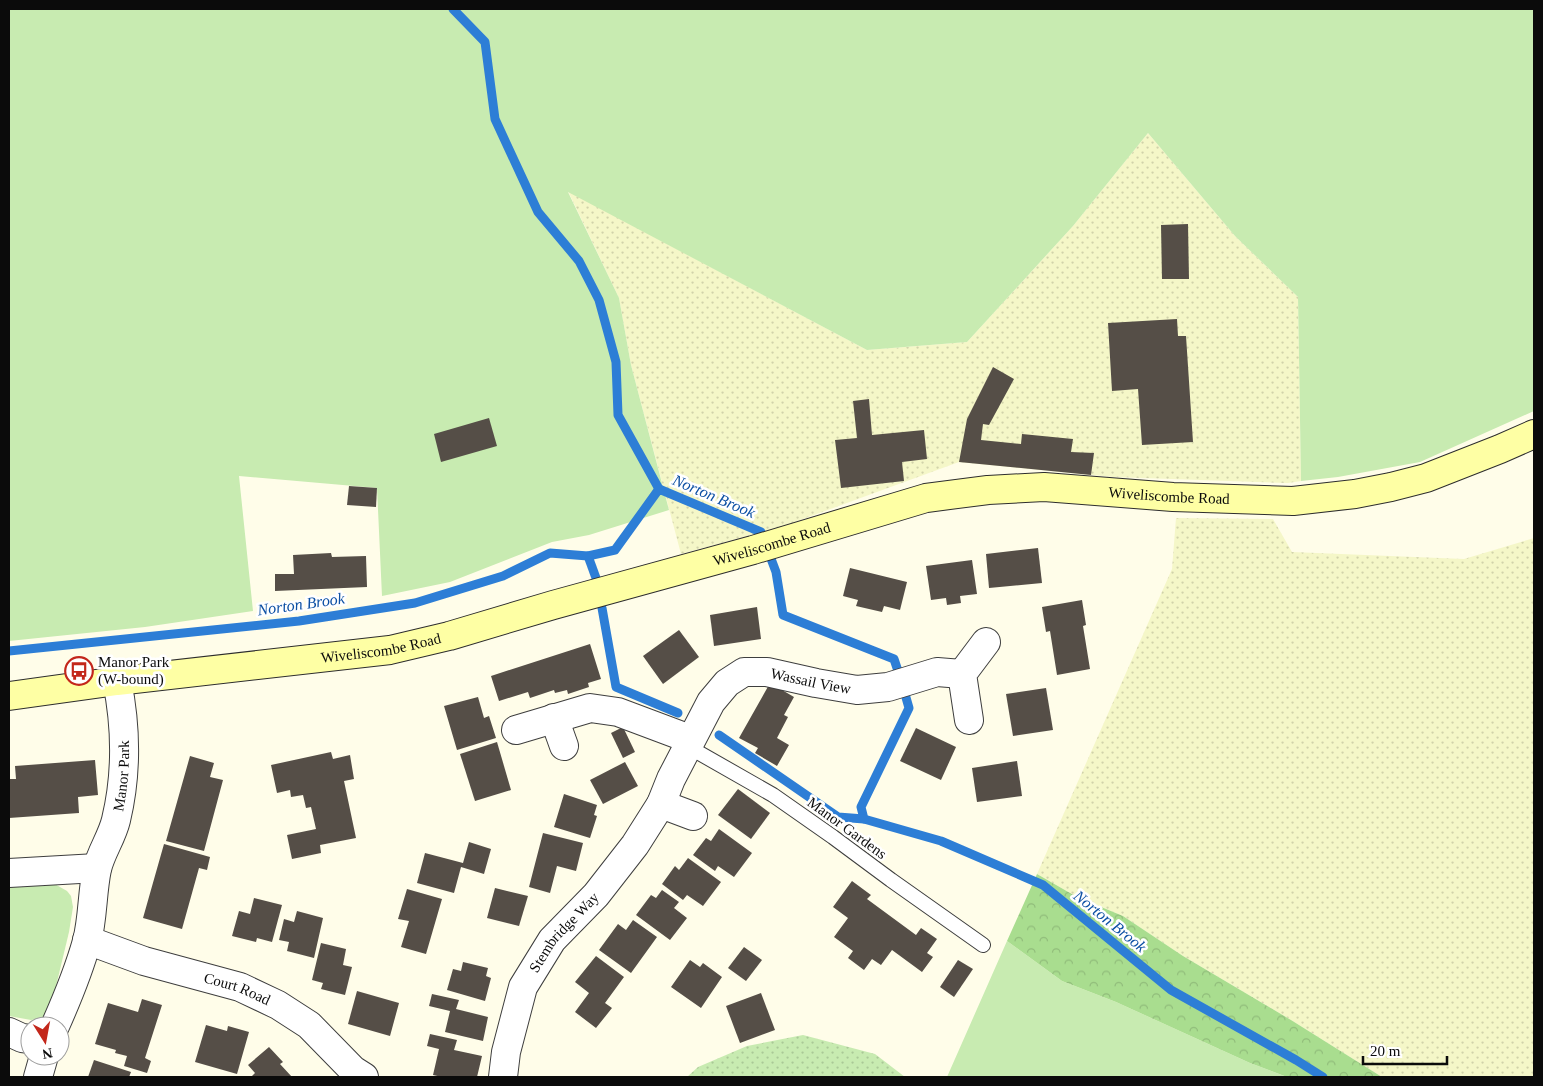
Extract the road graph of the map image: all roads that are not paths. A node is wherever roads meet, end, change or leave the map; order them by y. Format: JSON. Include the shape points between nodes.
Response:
{"nodes":[{"id":1,"x":1534,"y":434,"type":"edge"},
{"id":2,"x":986,"y":642,"type":"dead end"},
{"id":3,"x":962,"y":674,"type":"junction"},
{"id":4,"x":117,"y":681,"type":"junction"},
{"id":5,"x":9,"y":696,"type":"edge"},
{"id":6,"x":554,"y":718,"type":"junction"},
{"id":7,"x":969,"y":720,"type":"dead end"},
{"id":8,"x":516,"y":730,"type":"dead end"},
{"id":9,"x":689,"y":742,"type":"junction"},
{"id":10,"x":564,"y":746,"type":"dead end"},
{"id":11,"x":661,"y":804,"type":"junction"},
{"id":12,"x":693,"y":816,"type":"dead end"},
{"id":13,"x":97,"y":868,"type":"junction"},
{"id":14,"x":9,"y":873,"type":"edge"},
{"id":15,"x":87,"y":940,"type":"junction"},
{"id":16,"x":984,"y":945,"type":"dead end"},
{"id":17,"x":59,"y":1016,"type":"edge"},
{"id":18,"x":364,"y":1077,"type":"edge"},
{"id":19,"x":503,"y":1077,"type":"edge"}],
"edges":[{"from":1,"to":4,"type":"main road","name":"Wiveliscombe Road","via":[[1426,478],[1356,494],[1293,501],[1044,488],[988,490],[926,498],[753,550],[390,650]]},
{"from":2,"to":3,"type":"street"},
{"from":3,"to":7,"type":"street"},
{"from":3,"to":9,"type":"street","name":"Wassail View","via":[[937,672],[888,687],[857,690],[767,672],[744,672],[727,683],[711,702]]},
{"from":4,"to":5,"type":"main road","name":"Wiveliscombe Road"},
{"from":4,"to":13,"type":"street","name":"Manor Park","via":[[124,734],[123,778],[115,821]]},
{"from":6,"to":8,"type":"street"},
{"from":6,"to":9,"type":"street","via":[[590,708],[618,712]]},
{"from":6,"to":10,"type":"street"},
{"from":9,"to":11,"type":"street","name":"Stembridge Way"},
{"from":9,"to":16,"type":"lane","name":"Manor Gardens","via":[[773,795]]},
{"from":11,"to":12,"type":"street"},
{"from":11,"to":19,"type":"street","name":"Stembridge Way","via":[[635,845],[596,895],[552,940],[523,986]]},
{"from":13,"to":14,"type":"street"},
{"from":13,"to":15,"type":"street","name":"Manor Park"},
{"from":15,"to":17,"type":"street","name":"Manor Park"},
{"from":15,"to":18,"type":"street","name":"Court Road","via":[[144,961],[240,987],[278,1005],[309,1025]]}]}
